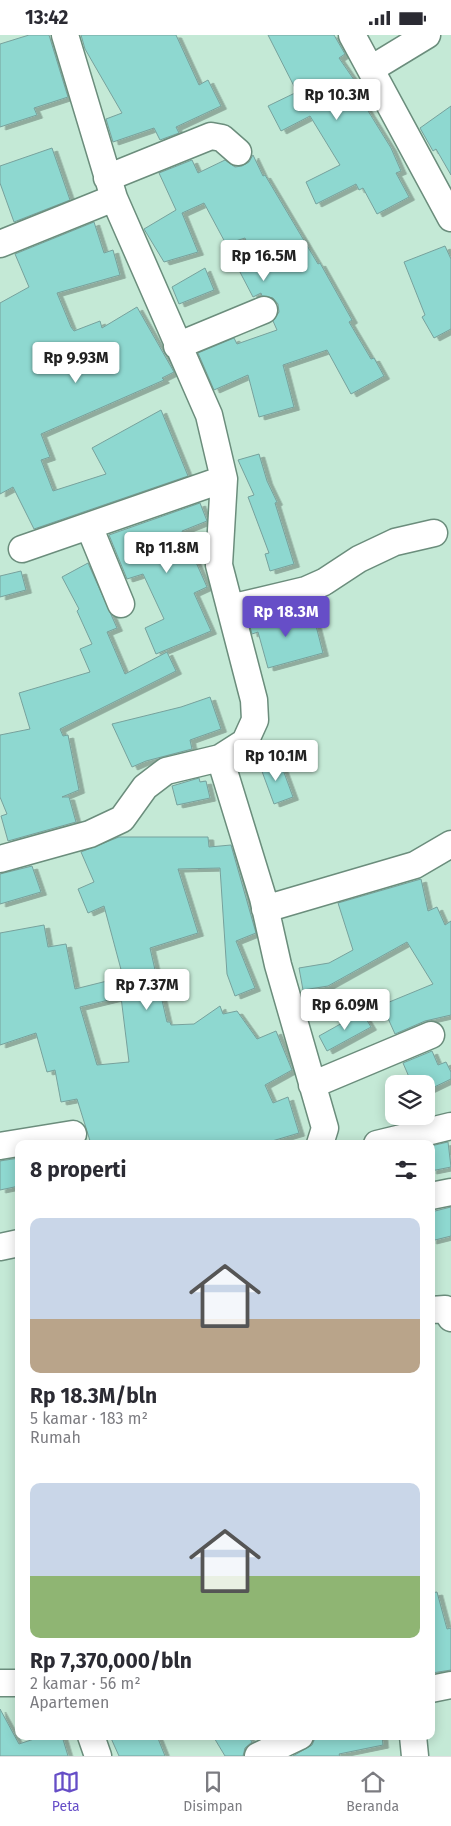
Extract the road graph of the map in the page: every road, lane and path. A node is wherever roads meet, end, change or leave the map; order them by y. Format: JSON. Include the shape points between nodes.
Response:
{"nodes":[{"id":1,"x":65,"y":35,"type":"edge"},
{"id":2,"x":352,"y":35,"type":"edge"},
{"id":3,"x":427,"y":35,"type":"edge"},
{"id":4,"x":371,"y":69,"type":"junction"},
{"id":5,"x":238,"y":152,"type":"dead end"},
{"id":6,"x":111,"y":188,"type":"junction"},
{"id":7,"x":451,"y":218,"type":"edge"},
{"id":8,"x":0,"y":244,"type":"edge"},
{"id":9,"x":264,"y":310,"type":"dead end"},
{"id":10,"x":177,"y":347,"type":"junction"},
{"id":11,"x":224,"y":479,"type":"junction"},
{"id":12,"x":89,"y":526,"type":"junction"},
{"id":13,"x":434,"y":533,"type":"dead end"},
{"id":14,"x":10,"y":553,"type":"edge"},
{"id":15,"x":120,"y":604,"type":"dead end"},
{"id":16,"x":230,"y":608,"type":"junction"},
{"id":17,"x":220,"y":758,"type":"junction"},
{"id":18,"x":451,"y":843,"type":"edge"},
{"id":19,"x":0,"y":859,"type":"edge"},
{"id":20,"x":265,"y":909,"type":"junction"},
{"id":21,"x":431,"y":1035,"type":"dead end"},
{"id":22,"x":312,"y":1085,"type":"junction"},
{"id":23,"x":451,"y":1126,"type":"edge"},
{"id":24,"x":73,"y":1134,"type":"dead end"},
{"id":25,"x":36,"y":1140,"type":"edge"},
{"id":26,"x":321,"y":1140,"type":"edge"},
{"id":27,"x":393,"y":1140,"type":"edge"},
{"id":28,"x":15,"y":1144,"type":"edge"},
{"id":29,"x":0,"y":1146,"type":"edge"},
{"id":30,"x":451,"y":1192,"type":"edge"},
{"id":31,"x":435,"y":1194,"type":"edge"},
{"id":32,"x":15,"y":1244,"type":"edge"},
{"id":33,"x":0,"y":1247,"type":"edge"},
{"id":34,"x":435,"y":1310,"type":"edge"},
{"id":35,"x":451,"y":1318,"type":"edge"},
{"id":36,"x":0,"y":1683,"type":"edge"},
{"id":37,"x":15,"y":1683,"type":"edge"},
{"id":38,"x":451,"y":1685,"type":"edge"},
{"id":39,"x":435,"y":1688,"type":"edge"},
{"id":40,"x":92,"y":1740,"type":"edge"},
{"id":41,"x":292,"y":1740,"type":"edge"},
{"id":42,"x":413,"y":1740,"type":"edge"},
{"id":43,"x":98,"y":1756,"type":"edge"},
{"id":44,"x":258,"y":1756,"type":"edge"},
{"id":45,"x":415,"y":1756,"type":"edge"}],
"edges":[{"from":1,"to":6,"type":"street"},
{"from":2,"to":4,"type":"street"},
{"from":3,"to":4,"type":"street"},
{"from":4,"to":7,"type":"street"},
{"from":5,"to":6,"type":"street","via":[[222,139],[211,136]]},
{"from":6,"to":8,"type":"street"},
{"from":6,"to":10,"type":"street"},
{"from":9,"to":10,"type":"street"},
{"from":10,"to":11,"type":"street","via":[[209,415]]},
{"from":11,"to":12,"type":"street"},
{"from":11,"to":16,"type":"street","via":[[219,565]]},
{"from":12,"to":14,"type":"street"},
{"from":12,"to":15,"type":"street"},
{"from":13,"to":16,"type":"street","via":[[395,542],[311,588]]},
{"from":16,"to":17,"type":"street","via":[[254,700],[255,720],[245,742]]},
{"from":17,"to":19,"type":"street","via":[[166,771],[146,787],[122,819],[90,834]]},
{"from":17,"to":20,"type":"street"},
{"from":18,"to":20,"type":"street","via":[[415,865]]},
{"from":20,"to":22,"type":"street"},
{"from":21,"to":22,"type":"street"},
{"from":22,"to":26,"type":"street","via":[[325,1128]]},
{"from":23,"to":27,"type":"street"},
{"from":24,"to":25,"type":"street"},
{"from":28,"to":29,"type":"street"},
{"from":30,"to":31,"type":"street"},
{"from":32,"to":33,"type":"street"},
{"from":34,"to":35,"type":"street","via":[[445,1309]]},
{"from":36,"to":37,"type":"street"},
{"from":38,"to":39,"type":"street"},
{"from":40,"to":43,"type":"street"},
{"from":41,"to":44,"type":"street"},
{"from":42,"to":45,"type":"street"}]}
